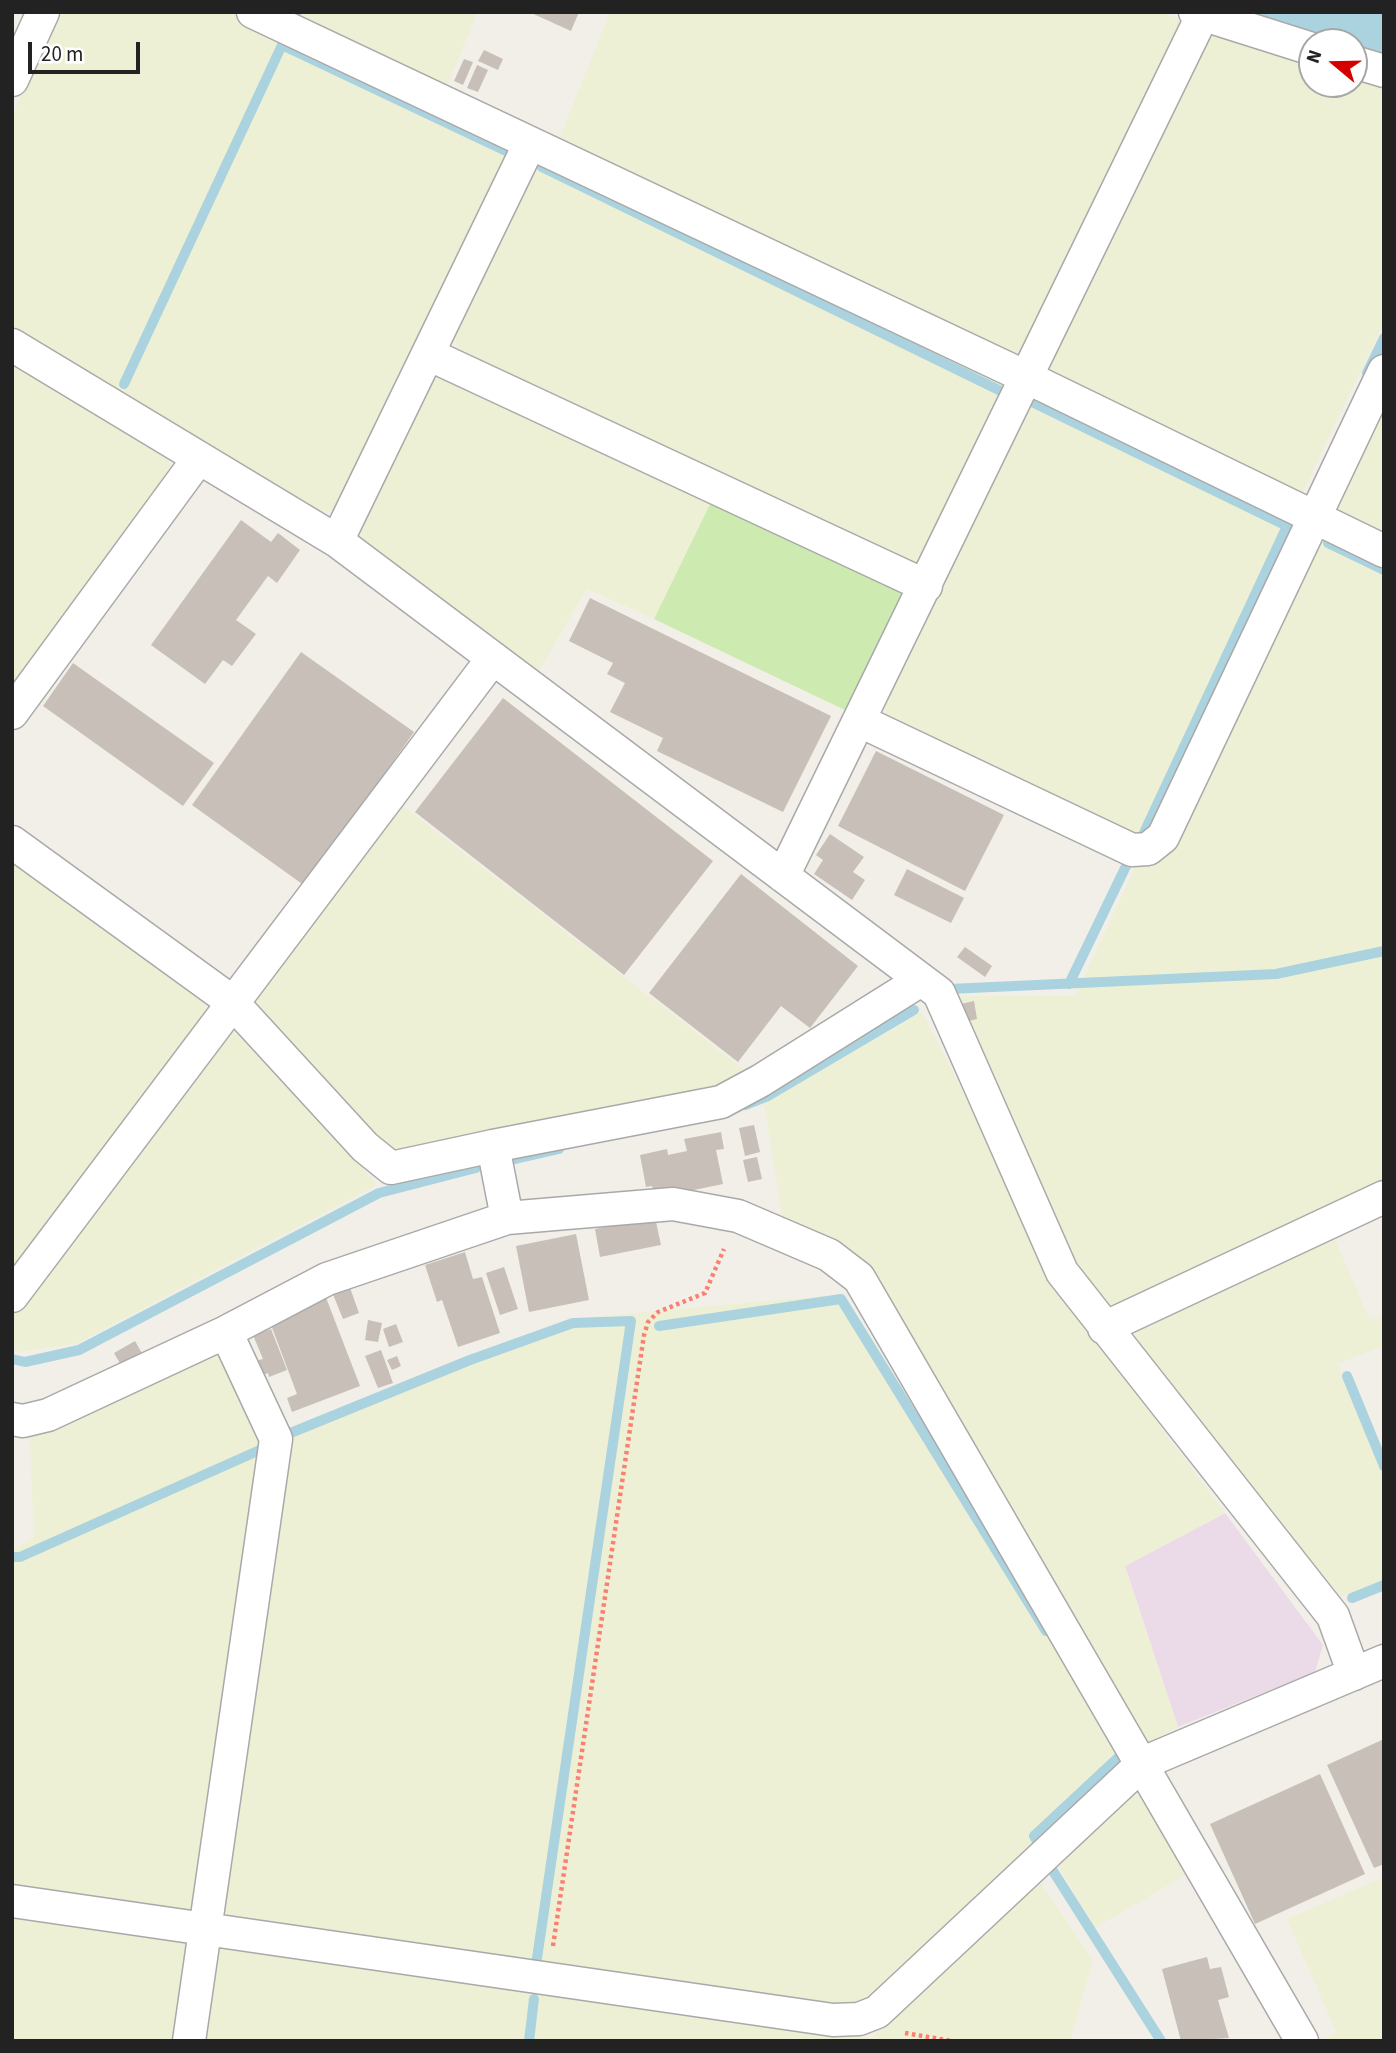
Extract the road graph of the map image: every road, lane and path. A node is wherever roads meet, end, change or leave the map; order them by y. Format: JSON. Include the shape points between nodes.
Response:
{"nodes":[{"id":1,"x":253,"y":12,"type":"edge"},
{"id":2,"x":1201,"y":13,"type":"edge"},
{"id":3,"x":29,"y":26,"type":"edge"},
{"id":4,"x":1298,"y":44,"type":"edge"},
{"id":5,"x":12,"y":80,"type":"edge"},
{"id":6,"x":530,"y":143,"type":"junction"},
{"id":7,"x":12,"y":345,"type":"edge"},
{"id":8,"x":428,"y":354,"type":"junction"},
{"id":9,"x":1384,"y":371,"type":"edge"},
{"id":10,"x":1028,"y":378,"type":"junction"},
{"id":11,"x":199,"y":458,"type":"junction"},
{"id":12,"x":1315,"y":518,"type":"junction"},
{"id":13,"x":337,"y":541,"type":"junction"},
{"id":14,"x":1384,"y":551,"type":"edge"},
{"id":15,"x":926,"y":586,"type":"junction"},
{"id":16,"x":493,"y":658,"type":"junction"},
{"id":17,"x":12,"y":713,"type":"edge"},
{"id":18,"x":860,"y":721,"type":"junction"},
{"id":19,"x":12,"y":842,"type":"edge"},
{"id":20,"x":783,"y":876,"type":"junction"},
{"id":21,"x":921,"y":980,"type":"junction"},
{"id":22,"x":231,"y":1002,"type":"junction"},
{"id":23,"x":493,"y":1146,"type":"junction"},
{"id":24,"x":1384,"y":1196,"type":"edge"},
{"id":25,"x":738,"y":1216,"type":"junction"},
{"id":26,"x":507,"y":1218,"type":"junction"},
{"id":27,"x":12,"y":1296,"type":"edge"},
{"id":28,"x":1104,"y":1328,"type":"junction"},
{"id":29,"x":226,"y":1332,"type":"junction"},
{"id":30,"x":12,"y":1419,"type":"edge"},
{"id":31,"x":1384,"y":1661,"type":"edge"},
{"id":32,"x":1354,"y":1674,"type":"junction"},
{"id":33,"x":1143,"y":1763,"type":"junction"},
{"id":34,"x":12,"y":1901,"type":"edge"},
{"id":35,"x":205,"y":1929,"type":"junction"},
{"id":36,"x":549,"y":1979,"type":"junction"},
{"id":37,"x":189,"y":2041,"type":"edge"},
{"id":38,"x":1302,"y":2041,"type":"edge"}],
"edges":[{"from":1,"to":6,"type":"street"},
{"from":2,"to":4,"type":"street"},
{"from":2,"to":10,"type":"street"},
{"from":3,"to":5,"type":"street"},
{"from":6,"to":8,"type":"street"},
{"from":6,"to":10,"type":"street"},
{"from":7,"to":11,"type":"street"},
{"from":8,"to":13,"type":"street"},
{"from":8,"to":15,"type":"street"},
{"from":9,"to":12,"type":"street"},
{"from":10,"to":12,"type":"street"},
{"from":10,"to":15,"type":"street"},
{"from":11,"to":13,"type":"street"},
{"from":11,"to":17,"type":"street"},
{"from":12,"to":14,"type":"street"},
{"from":12,"to":18,"type":"street","via":[[1163,837],[1148,849],[1132,850]]},
{"from":13,"to":16,"type":"street"},
{"from":15,"to":18,"type":"street"},
{"from":16,"to":20,"type":"street"},
{"from":16,"to":22,"type":"street"},
{"from":18,"to":20,"type":"street"},
{"from":19,"to":22,"type":"street"},
{"from":20,"to":21,"type":"street"},
{"from":21,"to":23,"type":"street","via":[[721,1102]]},
{"from":21,"to":28,"type":"street","via":[[939,993],[1062,1272]]},
{"from":22,"to":23,"type":"street","via":[[365,1147],[391,1168]]},
{"from":22,"to":27,"type":"street"},
{"from":23,"to":26,"type":"street"},
{"from":24,"to":28,"type":"street"},
{"from":25,"to":26,"type":"street","via":[[673,1204]]},
{"from":25,"to":33,"type":"street","via":[[829,1255],[859,1278]]},
{"from":25,"to":36,"type":"path","via":[[705,1293],[658,1312],[644,1335]]},
{"from":26,"to":29,"type":"street","via":[[327,1279]]},
{"from":28,"to":32,"type":"street","via":[[1333,1616]]},
{"from":29,"to":30,"type":"street","via":[[48,1415]]},
{"from":29,"to":35,"type":"street","via":[[276,1439]]},
{"from":31,"to":32,"type":"street"},
{"from":32,"to":33,"type":"street"},
{"from":33,"to":36,"type":"street","via":[[877,2012],[859,2019],[833,2020]]},
{"from":33,"to":38,"type":"street"},
{"from":34,"to":35,"type":"street"},
{"from":35,"to":36,"type":"street"},
{"from":35,"to":37,"type":"street"}]}
